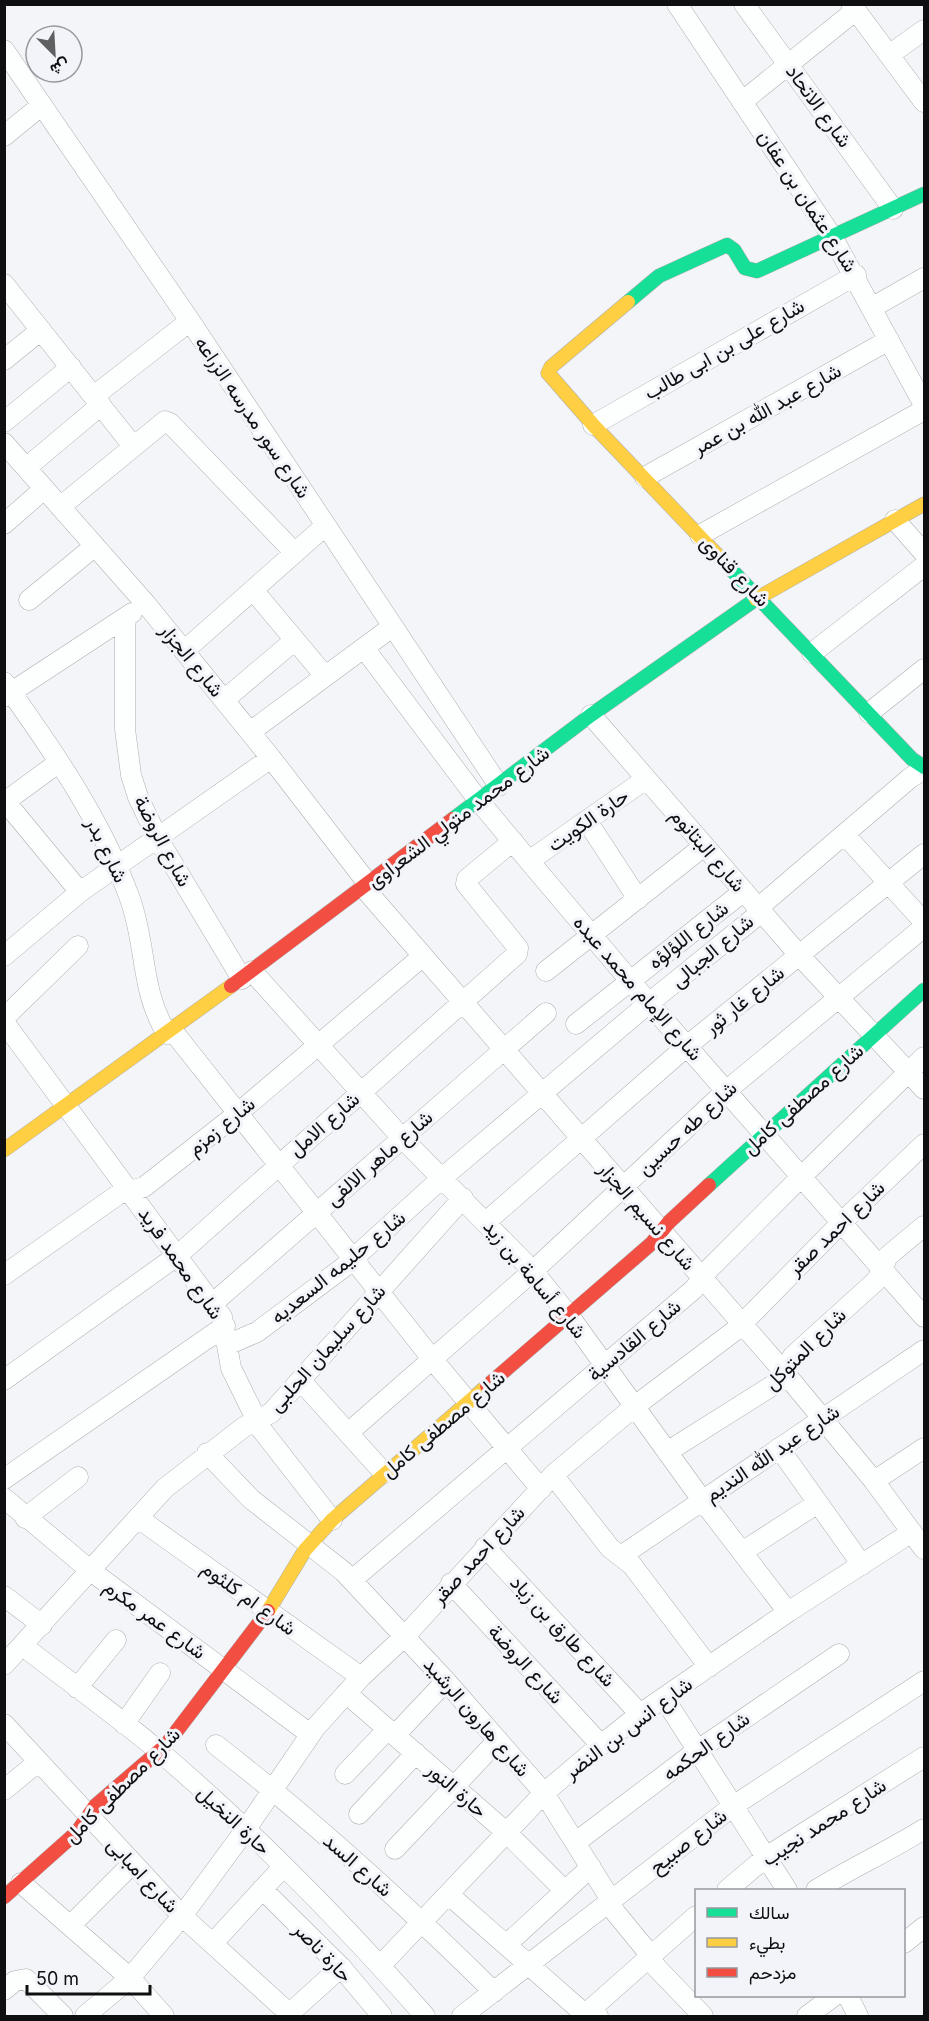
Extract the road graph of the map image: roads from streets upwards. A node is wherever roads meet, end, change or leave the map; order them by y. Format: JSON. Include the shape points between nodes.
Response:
{"nodes":[{"id":1,"x":677,"y":4,"type":"edge"},
{"id":2,"x":744,"y":4,"type":"edge"},
{"id":3,"x":853,"y":8,"type":"edge"},
{"id":4,"x":924,"y":30,"type":"edge"},
{"id":5,"x":889,"y":54,"type":"junction"},
{"id":6,"x":8,"y":63,"type":"edge"},
{"id":7,"x":789,"y":64,"type":"junction"},
{"id":8,"x":743,"y":101,"type":"junction"},
{"id":9,"x":924,"y":102,"type":"edge"},
{"id":10,"x":42,"y":105,"type":"junction"},
{"id":11,"x":4,"y":136,"type":"edge"},
{"id":12,"x":924,"y":194,"type":"edge"},
{"id":13,"x":893,"y":209,"type":"junction"},
{"id":14,"x":833,"y":238,"type":"junction"},
{"id":15,"x":856,"y":275,"type":"junction"},
{"id":16,"x":924,"y":278,"type":"edge"},
{"id":17,"x":7,"y":292,"type":"edge"},
{"id":18,"x":873,"y":307,"type":"junction"},
{"id":19,"x":190,"y":321,"type":"junction"},
{"id":20,"x":41,"y":330,"type":"junction"},
{"id":21,"x":889,"y":340,"type":"junction"},
{"id":22,"x":4,"y":360,"type":"edge"},
{"id":23,"x":70,"y":367,"type":"junction"},
{"id":24,"x":98,"y":401,"type":"junction"},
{"id":25,"x":924,"y":405,"type":"edge"},
{"id":26,"x":924,"y":410,"type":"edge"},
{"id":27,"x":4,"y":422,"type":"edge"},
{"id":28,"x":593,"y":425,"type":"junction"},
{"id":29,"x":4,"y":443,"type":"edge"},
{"id":30,"x":134,"y":446,"type":"junction"},
{"id":31,"x":26,"y":468,"type":"junction"},
{"id":32,"x":645,"y":477,"type":"junction"},
{"id":33,"x":44,"y":489,"type":"junction"},
{"id":34,"x":924,"y":504,"type":"edge"},
{"id":35,"x":60,"y":507,"type":"junction"},
{"id":36,"x":895,"y":520,"type":"junction"},
{"id":37,"x":4,"y":524,"type":"edge"},
{"id":38,"x":325,"y":526,"type":"junction"},
{"id":39,"x":700,"y":535,"type":"junction"},
{"id":40,"x":95,"y":546,"type":"junction"},
{"id":41,"x":295,"y":553,"type":"junction"},
{"id":42,"x":924,"y":554,"type":"edge"},
{"id":43,"x":924,"y":566,"type":"edge"},
{"id":44,"x":253,"y":590,"type":"junction"},
{"id":45,"x":759,"y":596,"type":"junction"},
{"id":46,"x":29,"y":600,"type":"dead end"},
{"id":47,"x":146,"y":604,"type":"junction"},
{"id":48,"x":125,"y":618,"type":"junction"},
{"id":49,"x":392,"y":627,"type":"junction"},
{"id":50,"x":295,"y":640,"type":"junction"},
{"id":51,"x":364,"y":648,"type":"junction"},
{"id":52,"x":184,"y":651,"type":"junction"},
{"id":53,"x":812,"y":653,"type":"junction"},
{"id":54,"x":924,"y":669,"type":"edge"},
{"id":55,"x":325,"y":676,"type":"junction"},
{"id":56,"x":7,"y":690,"type":"edge"},
{"id":57,"x":224,"y":700,"type":"junction"},
{"id":58,"x":869,"y":713,"type":"junction"},
{"id":59,"x":591,"y":715,"type":"junction"},
{"id":60,"x":250,"y":732,"type":"junction"},
{"id":61,"x":271,"y":758,"type":"junction"},
{"id":62,"x":58,"y":763,"type":"junction"},
{"id":63,"x":924,"y":768,"type":"edge"},
{"id":64,"x":646,"y":779,"type":"junction"},
{"id":65,"x":499,"y":786,"type":"junction"},
{"id":66,"x":5,"y":801,"type":"edge"},
{"id":67,"x":479,"y":801,"type":"junction"},
{"id":68,"x":587,"y":821,"type":"junction"},
{"id":69,"x":845,"y":835,"type":"junction"},
{"id":70,"x":158,"y":839,"type":"junction"},
{"id":71,"x":513,"y":841,"type":"junction"},
{"id":72,"x":705,"y":846,"type":"junction"},
{"id":73,"x":924,"y":855,"type":"edge"},
{"id":74,"x":529,"y":861,"type":"junction"},
{"id":75,"x":117,"y":866,"type":"junction"},
{"id":76,"x":889,"y":883,"type":"junction"},
{"id":77,"x":366,"y":886,"type":"junction"},
{"id":78,"x":744,"y":891,"type":"junction"},
{"id":79,"x":80,"y":892,"type":"junction"},
{"id":80,"x":638,"y":899,"type":"junction"},
{"id":81,"x":760,"y":910,"type":"junction"},
{"id":82,"x":924,"y":922,"type":"edge"},
{"id":83,"x":924,"y":927,"type":"edge"},
{"id":84,"x":592,"y":935,"type":"junction"},
{"id":85,"x":78,"y":946,"type":"dead end"},
{"id":86,"x":799,"y":955,"type":"junction"},
{"id":87,"x":4,"y":956,"type":"edge"},
{"id":88,"x":423,"y":956,"type":"junction"},
{"id":89,"x":546,"y":971,"type":"dead end"},
{"id":90,"x":247,"y":975,"type":"junction"},
{"id":91,"x":630,"y":981,"type":"junction"},
{"id":92,"x":924,"y":990,"type":"edge"},
{"id":93,"x":838,"y":998,"type":"junction"},
{"id":94,"x":463,"y":1002,"type":"junction"},
{"id":95,"x":649,"y":1003,"type":"junction"},
{"id":96,"x":546,"y":1013,"type":"dead end"},
{"id":97,"x":4,"y":1020,"type":"edge"},
{"id":98,"x":576,"y":1024,"type":"dead end"},
{"id":99,"x":170,"y":1032,"type":"junction"},
{"id":100,"x":873,"y":1036,"type":"junction"},
{"id":101,"x":319,"y":1046,"type":"junction"},
{"id":102,"x":687,"y":1046,"type":"junction"},
{"id":103,"x":503,"y":1050,"type":"junction"},
{"id":104,"x":924,"y":1057,"type":"edge"},
{"id":105,"x":908,"y":1072,"type":"junction"},
{"id":106,"x":924,"y":1089,"type":"edge"},
{"id":107,"x":726,"y":1091,"type":"junction"},
{"id":108,"x":360,"y":1092,"type":"junction"},
{"id":109,"x":541,"y":1095,"type":"junction"},
{"id":110,"x":67,"y":1106,"type":"junction"},
{"id":111,"x":237,"y":1114,"type":"junction"},
{"id":112,"x":765,"y":1134,"type":"junction"},
{"id":113,"x":402,"y":1138,"type":"junction"},
{"id":114,"x":581,"y":1141,"type":"junction"},
{"id":115,"x":924,"y":1144,"type":"edge"},
{"id":116,"x":4,"y":1150,"type":"edge"},
{"id":117,"x":278,"y":1164,"type":"junction"},
{"id":118,"x":802,"y":1176,"type":"junction"},
{"id":119,"x":442,"y":1178,"type":"junction"},
{"id":120,"x":622,"y":1188,"type":"junction"},
{"id":121,"x":129,"y":1191,"type":"junction"},
{"id":122,"x":463,"y":1198,"type":"junction"},
{"id":123,"x":317,"y":1213,"type":"junction"},
{"id":124,"x":487,"y":1221,"type":"junction"},
{"id":125,"x":842,"y":1221,"type":"junction"},
{"id":126,"x":924,"y":1226,"type":"edge"},
{"id":127,"x":660,"y":1233,"type":"junction"},
{"id":128,"x":178,"y":1254,"type":"junction"},
{"id":129,"x":353,"y":1259,"type":"junction"},
{"id":130,"x":882,"y":1268,"type":"junction"},
{"id":131,"x":533,"y":1271,"type":"junction"},
{"id":132,"x":4,"y":1275,"type":"edge"},
{"id":133,"x":702,"y":1279,"type":"junction"},
{"id":134,"x":379,"y":1290,"type":"junction"},
{"id":135,"x":212,"y":1304,"type":"junction"},
{"id":136,"x":922,"y":1311,"type":"edge"},
{"id":137,"x":570,"y":1317,"type":"junction"},
{"id":138,"x":741,"y":1324,"type":"junction"},
{"id":139,"x":226,"y":1335,"type":"junction"},
{"id":140,"x":924,"y":1350,"type":"edge"},
{"id":141,"x":433,"y":1360,"type":"junction"},
{"id":142,"x":606,"y":1365,"type":"junction"},
{"id":143,"x":784,"y":1372,"type":"junction"},
{"id":144,"x":4,"y":1380,"type":"edge"},
{"id":145,"x":301,"y":1381,"type":"junction"},
{"id":146,"x":470,"y":1403,"type":"junction"},
{"id":147,"x":635,"y":1406,"type":"junction"},
{"id":148,"x":822,"y":1419,"type":"junction"},
{"id":149,"x":258,"y":1420,"type":"junction"},
{"id":150,"x":348,"y":1433,"type":"junction"},
{"id":151,"x":506,"y":1447,"type":"junction"},
{"id":152,"x":779,"y":1448,"type":"junction"},
{"id":153,"x":924,"y":1448,"type":"edge"},
{"id":154,"x":667,"y":1452,"type":"junction"},
{"id":155,"x":207,"y":1453,"type":"junction"},
{"id":156,"x":384,"y":1473,"type":"junction"},
{"id":157,"x":78,"y":1477,"type":"dead end"},
{"id":158,"x":4,"y":1479,"type":"edge"},
{"id":159,"x":874,"y":1481,"type":"junction"},
{"id":160,"x":547,"y":1482,"type":"junction"},
{"id":161,"x":4,"y":1498,"type":"edge"},
{"id":162,"x":702,"y":1500,"type":"junction"},
{"id":163,"x":818,"y":1503,"type":"junction"},
{"id":164,"x":26,"y":1518,"type":"junction"},
{"id":165,"x":138,"y":1518,"type":"junction"},
{"id":166,"x":332,"y":1520,"type":"junction"},
{"id":167,"x":912,"y":1532,"type":"junction"},
{"id":168,"x":310,"y":1544,"type":"junction"},
{"id":169,"x":485,"y":1547,"type":"junction"},
{"id":170,"x":924,"y":1550,"type":"edge"},
{"id":171,"x":742,"y":1552,"type":"junction"},
{"id":172,"x":621,"y":1556,"type":"junction"},
{"id":173,"x":862,"y":1565,"type":"junction"},
{"id":174,"x":91,"y":1572,"type":"junction"},
{"id":175,"x":352,"y":1580,"type":"junction"},
{"id":176,"x":451,"y":1583,"type":"junction"},
{"id":177,"x":4,"y":1596,"type":"edge"},
{"id":178,"x":268,"y":1612,"type":"junction"},
{"id":179,"x":788,"y":1612,"type":"junction"},
{"id":180,"x":42,"y":1625,"type":"junction"},
{"id":181,"x":405,"y":1636,"type":"junction"},
{"id":182,"x":116,"y":1640,"type":"dead end"},
{"id":183,"x":23,"y":1646,"type":"junction"},
{"id":184,"x":839,"y":1654,"type":"dead end"},
{"id":185,"x":4,"y":1665,"type":"edge"},
{"id":186,"x":709,"y":1667,"type":"junction"},
{"id":187,"x":224,"y":1670,"type":"junction"},
{"id":188,"x":160,"y":1673,"type":"dead end"},
{"id":189,"x":361,"y":1677,"type":"junction"},
{"id":190,"x":446,"y":1681,"type":"junction"},
{"id":191,"x":924,"y":1681,"type":"edge"},
{"id":192,"x":77,"y":1688,"type":"junction"},
{"id":193,"x":346,"y":1693,"type":"junction"},
{"id":194,"x":664,"y":1698,"type":"junction"},
{"id":195,"x":640,"y":1714,"type":"junction"},
{"id":196,"x":4,"y":1724,"type":"edge"},
{"id":197,"x":124,"y":1724,"type":"junction"},
{"id":198,"x":391,"y":1732,"type":"junction"},
{"id":199,"x":310,"y":1734,"type":"junction"},
{"id":200,"x":498,"y":1740,"type":"junction"},
{"id":201,"x":601,"y":1745,"type":"junction"},
{"id":202,"x":216,"y":1746,"type":"dead end"},
{"id":203,"x":698,"y":1750,"type":"junction"},
{"id":204,"x":159,"y":1752,"type":"junction"},
{"id":205,"x":416,"y":1753,"type":"junction"},
{"id":206,"x":924,"y":1757,"type":"edge"},
{"id":207,"x":39,"y":1762,"type":"junction"},
{"id":208,"x":345,"y":1774,"type":"dead end"},
{"id":209,"x":454,"y":1787,"type":"junction"},
{"id":210,"x":4,"y":1790,"type":"edge"},
{"id":211,"x":273,"y":1790,"type":"junction"},
{"id":212,"x":544,"y":1793,"type":"junction"},
{"id":213,"x":733,"y":1806,"type":"junction"},
{"id":214,"x":359,"y":1814,"type":"dead end"},
{"id":215,"x":87,"y":1816,"type":"junction"},
{"id":216,"x":246,"y":1829,"type":"junction"},
{"id":217,"x":924,"y":1829,"type":"edge"},
{"id":218,"x":506,"y":1832,"type":"junction"},
{"id":219,"x":576,"y":1842,"type":"junction"},
{"id":220,"x":395,"y":1849,"type":"dead end"},
{"id":221,"x":766,"y":1857,"type":"junction"},
{"id":222,"x":132,"y":1864,"type":"junction"},
{"id":223,"x":283,"y":1867,"type":"junction"},
{"id":224,"x":591,"y":1867,"type":"junction"},
{"id":225,"x":21,"y":1882,"type":"junction"},
{"id":226,"x":262,"y":1889,"type":"junction"},
{"id":227,"x":728,"y":1889,"type":"edge"},
{"id":228,"x":786,"y":1889,"type":"edge"},
{"id":229,"x":818,"y":1889,"type":"edge"},
{"id":230,"x":565,"y":1891,"type":"junction"},
{"id":231,"x":448,"y":1894,"type":"junction"},
{"id":232,"x":4,"y":1897,"type":"edge"},
{"id":233,"x":611,"y":1901,"type":"junction"},
{"id":234,"x":182,"y":1916,"type":"junction"},
{"id":235,"x":695,"y":1917,"type":"edge"},
{"id":236,"x":422,"y":1920,"type":"junction"},
{"id":237,"x":70,"y":1926,"type":"junction"},
{"id":238,"x":213,"y":1943,"type":"junction"},
{"id":239,"x":506,"y":1945,"type":"junction"},
{"id":240,"x":649,"y":1957,"type":"junction"},
{"id":241,"x":380,"y":1965,"type":"junction"},
{"id":242,"x":529,"y":1965,"type":"junction"},
{"id":243,"x":341,"y":1967,"type":"junction"},
{"id":244,"x":130,"y":1978,"type":"junction"},
{"id":245,"x":4,"y":1990,"type":"edge"},
{"id":246,"x":494,"y":1992,"type":"junction"},
{"id":247,"x":831,"y":1997,"type":"edge"},
{"id":248,"x":849,"y":1997,"type":"edge"},
{"id":249,"x":590,"y":2015,"type":"edge"},
{"id":250,"x":63,"y":2016,"type":"edge"},
{"id":251,"x":85,"y":2016,"type":"edge"},
{"id":252,"x":164,"y":2016,"type":"edge"},
{"id":253,"x":295,"y":2016,"type":"edge"},
{"id":254,"x":312,"y":2016,"type":"edge"},
{"id":255,"x":382,"y":2016,"type":"edge"},
{"id":256,"x":425,"y":2016,"type":"edge"},
{"id":257,"x":462,"y":2016,"type":"edge"},
{"id":258,"x":704,"y":2016,"type":"edge"},
{"id":259,"x":807,"y":2016,"type":"edge"},
{"id":260,"x":858,"y":2016,"type":"edge"}],
"edges":[{"from":1,"to":8,"type":"street","name":"شارع عثمان بن عفان"},
{"from":2,"to":7,"type":"street","name":"شارع الاتحاد"},
{"from":3,"to":5,"type":"street"},
{"from":3,"to":7,"type":"street"},
{"from":4,"to":5,"type":"street"},
{"from":5,"to":9,"type":"street"},
{"from":6,"to":10,"type":"street","name":"شارع سور مدرسه الزراعه"},
{"from":7,"to":8,"type":"street"},
{"from":7,"to":13,"type":"street","name":"شارع الاتحاد"},
{"from":8,"to":14,"type":"street","name":"شارع عثمان بن عفان"},
{"from":10,"to":11,"type":"street"},
{"from":10,"to":19,"type":"street","name":"شارع سور مدرسه الزراعه"},
{"from":12,"to":13,"type":"street"},
{"from":13,"to":14,"type":"street"},
{"from":14,"to":15,"type":"street","name":"شارع عثمان بن عفان"},
{"from":14,"to":28,"type":"street","name":"شارع قناوى","via":[[753,272],[727,245],[652,281],[548,373]]},
{"from":15,"to":18,"type":"street","name":"شارع عثمان بن عفان"},
{"from":15,"to":28,"type":"street","name":"شارع على بن ابى طالب"},
{"from":16,"to":18,"type":"street"},
{"from":17,"to":20,"type":"street"},
{"from":18,"to":21,"type":"street","name":"شارع عثمان بن عفان"},
{"from":19,"to":24,"type":"street"},
{"from":19,"to":38,"type":"street","name":"شارع سور مدرسه الزراعه"},
{"from":20,"to":22,"type":"street"},
{"from":20,"to":23,"type":"street"},
{"from":21,"to":25,"type":"street","name":"شارع عثمان بن عفان"},
{"from":21,"to":32,"type":"street","name":"شارع عبد الله بن عمر"},
{"from":23,"to":24,"type":"street"},
{"from":23,"to":27,"type":"street"},
{"from":24,"to":30,"type":"street"},
{"from":24,"to":31,"type":"street"},
{"from":26,"to":39,"type":"street"},
{"from":28,"to":32,"type":"street","name":"شارع قناوى"},
{"from":29,"to":31,"type":"street","name":"شارع الجزار"},
{"from":30,"to":35,"type":"street"},
{"from":30,"to":41,"type":"street","via":[[162,422],[168,422]]},
{"from":31,"to":33,"type":"street","name":"شارع الجزار"},
{"from":32,"to":39,"type":"street","name":"شارع قناوى"},
{"from":33,"to":35,"type":"street","name":"شارع الجزار"},
{"from":33,"to":37,"type":"street"},
{"from":34,"to":36,"type":"street","name":"شارع محمد متولي الشعراوى"},
{"from":35,"to":40,"type":"street","name":"شارع الجزار"},
{"from":36,"to":42,"type":"street"},
{"from":36,"to":45,"type":"street","name":"شارع محمد متولي الشعراوى"},
{"from":38,"to":41,"type":"street"},
{"from":38,"to":49,"type":"street","name":"شارع سور مدرسه الزراعه"},
{"from":39,"to":45,"type":"street","name":"شارع قناوى"},
{"from":40,"to":46,"type":"street"},
{"from":40,"to":47,"type":"street","name":"شارع الجزار"},
{"from":41,"to":44,"type":"street"},
{"from":43,"to":53,"type":"street"},
{"from":44,"to":50,"type":"street"},
{"from":44,"to":52,"type":"street"},
{"from":45,"to":53,"type":"street","name":"شارع قناوى"},
{"from":45,"to":59,"type":"street","name":"شارع محمد متولي الشعراوى"},
{"from":47,"to":48,"type":"street"},
{"from":47,"to":52,"type":"street","name":"شارع الجزار"},
{"from":48,"to":56,"type":"street"},
{"from":48,"to":70,"type":"street","name":"شارع الروضة","via":[[126,752],[138,797]]},
{"from":49,"to":51,"type":"street"},
{"from":49,"to":65,"type":"street","name":"شارع سور مدرسه الزراعه"},
{"from":50,"to":55,"type":"street"},
{"from":50,"to":57,"type":"street"},
{"from":51,"to":55,"type":"street"},
{"from":51,"to":67,"type":"street","name":"شارع الإمام محمد عبده"},
{"from":52,"to":57,"type":"street","name":"شارع الجزار"},
{"from":53,"to":58,"type":"street","name":"شارع قناوى"},
{"from":54,"to":58,"type":"street"},
{"from":55,"to":60,"type":"street"},
{"from":56,"to":62,"type":"street","name":"شارع بدر"},
{"from":57,"to":60,"type":"street","name":"شارع الجزار"},
{"from":58,"to":63,"type":"street","name":"شارع قناوى"},
{"from":59,"to":64,"type":"street","name":"شارع البتانوم"},
{"from":59,"to":65,"type":"street","name":"شارع محمد متولي الشعراوى"},
{"from":60,"to":61,"type":"street","name":"شارع الجزار"},
{"from":61,"to":70,"type":"street"},
{"from":61,"to":77,"type":"street","name":"شارع الجزار"},
{"from":62,"to":66,"type":"street"},
{"from":62,"to":75,"type":"street","name":"شارع بدر"},
{"from":63,"to":69,"type":"street","name":"شارع الجبالى"},
{"from":64,"to":68,"type":"street","name":"حارة الكويت"},
{"from":64,"to":72,"type":"street","name":"شارع البتانوم"},
{"from":65,"to":67,"type":"street","name":"شارع محمد متولي الشعراوى"},
{"from":66,"to":79,"type":"street"},
{"from":67,"to":71,"type":"street","name":"شارع الإمام محمد عبده"},
{"from":67,"to":77,"type":"street","name":"شارع محمد متولي الشعراوى"},
{"from":68,"to":74,"type":"street","name":"حارة الكويت"},
{"from":68,"to":80,"type":"street"},
{"from":69,"to":76,"type":"street"},
{"from":69,"to":81,"type":"street","name":"شارع الجبالى"},
{"from":70,"to":75,"type":"street"},
{"from":70,"to":90,"type":"street","name":"شارع الروضة"},
{"from":71,"to":74,"type":"street","name":"شارع الإمام محمد عبده"},
{"from":71,"to":94,"type":"street","name":"شارع الامل","via":[[466,884],[518,952]]},
{"from":72,"to":78,"type":"street","name":"شارع البتانوم"},
{"from":72,"to":80,"type":"street"},
{"from":73,"to":76,"type":"street","name":"شارع غار ثور"},
{"from":74,"to":84,"type":"street","name":"شارع الإمام محمد عبده"},
{"from":75,"to":79,"type":"street"},
{"from":75,"to":99,"type":"street","name":"شارع بدر","via":[[138,927],[148,993]]},
{"from":76,"to":82,"type":"street"},
{"from":76,"to":86,"type":"street","name":"شارع غار ثور"},
{"from":77,"to":88,"type":"street","name":"شارع نسيم الجزار"},
{"from":77,"to":90,"type":"street","name":"شارع محمد متولي الشعراوى"},
{"from":78,"to":81,"type":"street","name":"شارع البتانوم"},
{"from":78,"to":91,"type":"street","name":"شارع اللؤلؤه"},
{"from":79,"to":87,"type":"street"},
{"from":80,"to":84,"type":"street"},
{"from":81,"to":86,"type":"street","name":"شارع البتانوم"},
{"from":81,"to":95,"type":"street","name":"شارع الجبالى"},
{"from":83,"to":93,"type":"street","name":"شارع طه حسين"},
{"from":84,"to":89,"type":"street"},
{"from":84,"to":91,"type":"street","name":"شارع الإمام محمد عبده"},
{"from":85,"to":97,"type":"street"},
{"from":86,"to":93,"type":"street","name":"شارع البتانوم"},
{"from":86,"to":102,"type":"street","name":"شارع غار ثور"},
{"from":88,"to":94,"type":"street","name":"شارع نسيم الجزار"},
{"from":88,"to":101,"type":"street","name":"شارع زمزم"},
{"from":90,"to":99,"type":"street","name":"شارع محمد متولي الشعراوى"},
{"from":90,"to":101,"type":"street","name":"شارع أسامة بن زيد"},
{"from":91,"to":95,"type":"street","name":"شارع الإمام محمد عبده"},
{"from":91,"to":98,"type":"street","name":"شارع اللؤلؤه"},
{"from":92,"to":100,"type":"street","name":"شارع مصطفى كامل"},
{"from":93,"to":100,"type":"street","name":"شارع البتانوم"},
{"from":93,"to":107,"type":"street","name":"شارع طه حسين"},
{"from":94,"to":103,"type":"street","name":"شارع نسيم الجزار"},
{"from":94,"to":108,"type":"street","name":"شارع الامل"},
{"from":95,"to":102,"type":"street","name":"شارع الإمام محمد عبده"},
{"from":95,"to":109,"type":"street","name":"شارع الجبالى"},
{"from":96,"to":103,"type":"street","name":"شارع ماهر الالفى"},
{"from":97,"to":110,"type":"street","name":"شارع محمد فريد"},
{"from":99,"to":110,"type":"street","name":"شارع محمد متولي الشعراوى"},
{"from":99,"to":111,"type":"street","name":"شارع بدر"},
{"from":100,"to":105,"type":"street","name":"شارع البتانوم"},
{"from":100,"to":112,"type":"street","name":"شارع مصطفى كامل"},
{"from":101,"to":108,"type":"street","name":"شارع أسامة بن زيد"},
{"from":101,"to":111,"type":"street","name":"شارع زمزم"},
{"from":102,"to":107,"type":"street","name":"شارع الإمام محمد عبده"},
{"from":102,"to":114,"type":"street","name":"شارع غار ثور"},
{"from":103,"to":109,"type":"street","name":"شارع نسيم الجزار"},
{"from":103,"to":113,"type":"street","name":"شارع ماهر الالفى"},
{"from":104,"to":105,"type":"street","name":"شارع القادسية"},
{"from":105,"to":106,"type":"street","name":"شارع البتانوم"},
{"from":105,"to":118,"type":"street","name":"شارع القادسية"},
{"from":107,"to":112,"type":"street","name":"شارع الإمام محمد عبده"},
{"from":107,"to":120,"type":"street","name":"شارع طه حسين"},
{"from":108,"to":113,"type":"street","name":"شارع أسامة بن زيد"},
{"from":108,"to":117,"type":"street","name":"شارع الامل"},
{"from":109,"to":114,"type":"street","name":"شارع نسيم الجزار"},
{"from":109,"to":119,"type":"street","name":"شارع الجبالى"},
{"from":110,"to":116,"type":"street","name":"شارع محمد متولي الشعراوى"},
{"from":110,"to":121,"type":"street","name":"شارع محمد فريد"},
{"from":111,"to":117,"type":"street","name":"شارع بدر"},
{"from":111,"to":121,"type":"street","name":"شارع زمزم","via":[[144,1187]]},
{"from":112,"to":118,"type":"street","name":"شارع الإمام محمد عبده"},
{"from":112,"to":127,"type":"street","name":"شارع مصطفى كامل"},
{"from":113,"to":119,"type":"street","name":"شارع أسامة بن زيد"},
{"from":113,"to":123,"type":"street","name":"شارع ماهر الالفى"},
{"from":114,"to":120,"type":"street","name":"شارع نسيم الجزار"},
{"from":114,"to":124,"type":"street","name":"شارع غار ثور"},
{"from":115,"to":125,"type":"street","name":"شارع احمد صقر"},
{"from":117,"to":123,"type":"street","name":"شارع بدر"},
{"from":117,"to":128,"type":"street","name":"شارع الامل"},
{"from":118,"to":125,"type":"street","name":"شارع الإمام محمد عبده"},
{"from":118,"to":133,"type":"street","name":"شارع القادسية"},
{"from":119,"to":122,"type":"street","name":"شارع أسامة بن زيد"},
{"from":119,"to":129,"type":"street","name":"شارع حليمه السعديه"},
{"from":120,"to":127,"type":"street","name":"شارع نسيم الجزار"},
{"from":120,"to":131,"type":"street","name":"شارع طه حسين"},
{"from":121,"to":128,"type":"street","name":"شارع محمد فريد"},
{"from":121,"to":132,"type":"street","name":"شارع زمزم","via":[[115,1196]]},
{"from":122,"to":124,"type":"street","name":"شارع أسامة بن زيد"},
{"from":122,"to":134,"type":"street","name":"شارع سليمان الحلبى"},
{"from":123,"to":129,"type":"street","name":"شارع بدر"},
{"from":123,"to":135,"type":"street","name":"شارع ماهر الالفى"},
{"from":124,"to":131,"type":"street","name":"شارع أسامة بن زيد"},
{"from":125,"to":130,"type":"street","name":"شارع الإمام محمد عبده"},
{"from":125,"to":138,"type":"street","name":"شارع احمد صقر"},
{"from":126,"to":130,"type":"street","name":"شارع المتوكل","via":[[888,1256]]},
{"from":127,"to":133,"type":"street","name":"شارع نسيم الجزار"},
{"from":127,"to":137,"type":"street","name":"شارع مصطفى كامل"},
{"from":128,"to":135,"type":"street","name":"شارع محمد فريد"},
{"from":128,"to":144,"type":"street","name":"شارع الامل"},
{"from":129,"to":134,"type":"street","name":"شارع بدر"},
{"from":129,"to":139,"type":"street","name":"شارع حليمه السعديه","via":[[257,1332]]},
{"from":130,"to":136,"type":"street","name":"شارع الإمام محمد عبده"},
{"from":130,"to":143,"type":"street","name":"شارع المتوكل","via":[[877,1280],[793,1356]]},
{"from":131,"to":137,"type":"street","name":"شارع أسامة بن زيد"},
{"from":131,"to":141,"type":"street","name":"شارع طه حسين"},
{"from":133,"to":138,"type":"street","name":"شارع نسيم الجزار"},
{"from":133,"to":142,"type":"street","name":"شارع القادسية"},
{"from":134,"to":141,"type":"street","name":"شارع بدر"},
{"from":134,"to":145,"type":"street","name":"شارع سليمان الحلبى"},
{"from":135,"to":139,"type":"street","name":"شارع محمد فريد"},
{"from":137,"to":142,"type":"street","name":"شارع أسامة بن زيد"},
{"from":137,"to":146,"type":"street","name":"شارع مصطفى كامل"},
{"from":138,"to":143,"type":"street","name":"شارع نسيم الجزار"},
{"from":138,"to":147,"type":"street","name":"شارع احمد صقر"},
{"from":139,"to":149,"type":"street","name":"شارع محمد فريد","via":[[231,1368]]},
{"from":139,"to":158,"type":"street"},
{"from":140,"to":148,"type":"street","name":"شارع عبد الله النديم"},
{"from":141,"to":146,"type":"street","name":"شارع بدر"},
{"from":141,"to":150,"type":"street","name":"شارع طه حسين"},
{"from":142,"to":147,"type":"street","name":"شارع أسامة بن زيد"},
{"from":142,"to":151,"type":"street","name":"شارع القادسية"},
{"from":143,"to":148,"type":"street","name":"شارع نسيم الجزار"},
{"from":143,"to":154,"type":"street","name":"شارع المتوكل","via":[[773,1386]]},
{"from":145,"to":149,"type":"street","name":"شارع سليمان الحلبى","via":[[271,1413]]},
{"from":145,"to":150,"type":"street"},
{"from":146,"to":151,"type":"street","name":"شارع بدر"},
{"from":146,"to":156,"type":"street","name":"شارع مصطفى كامل"},
{"from":147,"to":154,"type":"street","name":"شارع أسامة بن زيد"},
{"from":147,"to":160,"type":"street","name":"شارع احمد صقر"},
{"from":148,"to":152,"type":"street","name":"شارع عبد الله النديم"},
{"from":148,"to":159,"type":"street","name":"شارع نسيم الجزار"},
{"from":149,"to":155,"type":"street","name":"شارع سليمان الحلبى"},
{"from":149,"to":166,"type":"street","name":"شارع محمد فريد","via":[[265,1436]]},
{"from":150,"to":156,"type":"street"},
{"from":151,"to":160,"type":"street","name":"شارع بدر"},
{"from":151,"to":175,"type":"street","name":"شارع القادسية"},
{"from":152,"to":162,"type":"street","name":"شارع عبد الله النديم"},
{"from":152,"to":163,"type":"street"},
{"from":153,"to":159,"type":"street"},
{"from":154,"to":162,"type":"street","name":"شارع أسامة بن زيد"},
{"from":155,"to":165,"type":"street","name":"شارع سليمان الحلبى"},
{"from":155,"to":168,"type":"street","name":"شارع هارون الرشيد","via":[[251,1499]]},
{"from":156,"to":166,"type":"street","name":"شارع مصطفى كامل"},
{"from":157,"to":164,"type":"street"},
{"from":159,"to":167,"type":"street","name":"شارع نسيم الجزار"},
{"from":160,"to":169,"type":"street","name":"شارع احمد صقر"},
{"from":160,"to":172,"type":"street","name":"شارع بدر"},
{"from":161,"to":164,"type":"street","name":"شارع عمر مكرم"},
{"from":162,"to":171,"type":"street","name":"شارع أسامة بن زيد"},
{"from":162,"to":172,"type":"street","name":"شارع عبد الله النديم"},
{"from":163,"to":171,"type":"street"},
{"from":163,"to":173,"type":"street"},
{"from":164,"to":174,"type":"street","name":"شارع عمر مكرم"},
{"from":165,"to":174,"type":"street","name":"شارع سليمان الحلبى"},
{"from":165,"to":178,"type":"street","name":"شارع ام كلثوم"},
{"from":166,"to":168,"type":"street","name":"شارع مصطفى كامل"},
{"from":167,"to":170,"type":"street","name":"شارع نسيم الجزار"},
{"from":167,"to":173,"type":"street","name":"شارع انس بن النضر"},
{"from":168,"to":175,"type":"street","name":"شارع هارون الرشيد"},
{"from":168,"to":178,"type":"street","name":"شارع مصطفى كامل"},
{"from":169,"to":176,"type":"street","name":"شارع احمد صقر"},
{"from":169,"to":195,"type":"street","name":"شارع طارق بن زياد"},
{"from":171,"to":179,"type":"street","name":"شارع أسامة بن زيد"},
{"from":172,"to":186,"type":"street","name":"شارع بدر","via":[[632,1565]]},
{"from":173,"to":179,"type":"street","name":"شارع انس بن النضر"},
{"from":174,"to":180,"type":"street","name":"شارع سليمان الحلبى"},
{"from":174,"to":187,"type":"street","name":"شارع عمر مكرم"},
{"from":175,"to":181,"type":"street","name":"شارع هارون الرشيد"},
{"from":176,"to":181,"type":"street","name":"شارع احمد صقر"},
{"from":176,"to":201,"type":"street","name":"شارع الروضة"},
{"from":177,"to":180,"type":"street"},
{"from":178,"to":187,"type":"street","name":"شارع مصطفى كامل"},
{"from":178,"to":189,"type":"street","name":"شارع ام كلثوم"},
{"from":179,"to":186,"type":"street","name":"شارع انس بن النضر"},
{"from":180,"to":183,"type":"street","name":"شارع سليمان الحلبى"},
{"from":181,"to":189,"type":"street","name":"شارع احمد صقر"},
{"from":181,"to":190,"type":"street","name":"شارع هارون الرشيد"},
{"from":182,"to":192,"type":"street"},
{"from":183,"to":185,"type":"street","name":"شارع سليمان الحلبى"},
{"from":183,"to":192,"type":"street","name":"حارة النخيل"},
{"from":184,"to":203,"type":"street","name":"شارع الحكمه"},
{"from":186,"to":194,"type":"street","name":"شارع انس بن النضر"},
{"from":187,"to":199,"type":"street","name":"شارع عمر مكرم"},
{"from":187,"to":204,"type":"street","name":"شارع مصطفى كامل"},
{"from":188,"to":197,"type":"street"},
{"from":189,"to":193,"type":"street","name":"شارع احمد صقر"},
{"from":190,"to":198,"type":"street"},
{"from":190,"to":200,"type":"street","name":"شارع هارون الرشيد"},
{"from":191,"to":213,"type":"street","name":"شارع صبيح"},
{"from":192,"to":197,"type":"street","name":"حارة النخيل"},
{"from":193,"to":198,"type":"street","name":"حارة النور"},
{"from":193,"to":199,"type":"street","name":"شارع احمد صقر"},
{"from":194,"to":195,"type":"street","name":"شارع انس بن النضر"},
{"from":194,"to":203,"type":"street"},
{"from":195,"to":201,"type":"street","name":"شارع انس بن النضر"},
{"from":196,"to":207,"type":"street","name":"شارع امبابى"},
{"from":197,"to":204,"type":"street","name":"حارة النخيل"},
{"from":198,"to":205,"type":"street","name":"حارة النور"},
{"from":198,"to":208,"type":"street"},
{"from":199,"to":211,"type":"street","name":"شارع احمد صقر"},
{"from":200,"to":209,"type":"street"},
{"from":200,"to":212,"type":"street","name":"شارع هارون الرشيد"},
{"from":201,"to":212,"type":"street","name":"شارع انس بن النضر"},
{"from":202,"to":211,"type":"street","name":"شارع السد"},
{"from":203,"to":213,"type":"street"},
{"from":203,"to":219,"type":"street","name":"شارع الحكمه"},
{"from":204,"to":215,"type":"street","name":"شارع مصطفى كامل"},
{"from":204,"to":216,"type":"street","name":"حارة النخيل"},
{"from":205,"to":209,"type":"street","name":"حارة النور"},
{"from":205,"to":214,"type":"street"},
{"from":206,"to":221,"type":"street","name":"شارع محمد نجيب"},
{"from":207,"to":210,"type":"street"},
{"from":207,"to":215,"type":"street","name":"شارع امبابى"},
{"from":209,"to":218,"type":"street","name":"حارة النور"},
{"from":209,"to":220,"type":"street"},
{"from":211,"to":216,"type":"street","name":"شارع احمد صقر"},
{"from":211,"to":236,"type":"street","name":"شارع السد"},
{"from":212,"to":218,"type":"street","name":"شارع انس بن النضر"},
{"from":212,"to":219,"type":"street","name":"شارع هارون الرشيد"},
{"from":213,"to":221,"type":"street"},
{"from":213,"to":233,"type":"street","name":"شارع صبيح"},
{"from":215,"to":222,"type":"street","name":"شارع امبابى"},
{"from":215,"to":225,"type":"street","name":"شارع مصطفى كامل","via":[[77,1832]]},
{"from":216,"to":223,"type":"street","name":"حارة النخيل"},
{"from":216,"to":234,"type":"street","name":"شارع احمد صقر"},
{"from":217,"to":229,"type":"street"},
{"from":218,"to":230,"type":"street","name":"حارة النور"},
{"from":218,"to":231,"type":"street","name":"شارع انس بن النضر"},
{"from":219,"to":224,"type":"street","name":"شارع هارون الرشيد"},
{"from":221,"to":227,"type":"street","name":"شارع محمد نجيب"},
{"from":221,"to":228,"type":"street"},
{"from":222,"to":234,"type":"street","name":"شارع امبابى"},
{"from":222,"to":237,"type":"street"},
{"from":223,"to":226,"type":"street"},
{"from":223,"to":241,"type":"street","name":"حارة النخيل"},
{"from":224,"to":230,"type":"street"},
{"from":224,"to":233,"type":"street","name":"شارع هارون الرشيد"},
{"from":225,"to":232,"type":"street","name":"شارع مصطفى كامل"},
{"from":225,"to":237,"type":"street"},
{"from":226,"to":238,"type":"street"},
{"from":226,"to":243,"type":"street","name":"حارة ناصر"},
{"from":230,"to":239,"type":"street"},
{"from":231,"to":236,"type":"street","name":"شارع انس بن النضر"},
{"from":231,"to":239,"type":"street"},
{"from":233,"to":240,"type":"street","name":"شارع هارون الرشيد"},
{"from":233,"to":242,"type":"street","name":"شارع صبيح"},
{"from":234,"to":238,"type":"street","name":"شارع امبابى"},
{"from":234,"to":244,"type":"street","name":"شارع احمد صقر"},
{"from":235,"to":240,"type":"street"},
{"from":236,"to":241,"type":"street","name":"شارع انس بن النضر"},
{"from":236,"to":246,"type":"street","name":"شارع السد"},
{"from":237,"to":244,"type":"street"},
{"from":238,"to":253,"type":"street","name":"شارع امبابى"},
{"from":239,"to":242,"type":"street"},
{"from":240,"to":249,"type":"street"},
{"from":240,"to":258,"type":"street","name":"شارع هارون الرشيد"},
{"from":241,"to":256,"type":"street","name":"حارة النخيل"},
{"from":242,"to":246,"type":"street","name":"شارع صبيح"},
{"from":242,"to":249,"type":"street"},
{"from":243,"to":253,"type":"street"},
{"from":243,"to":255,"type":"street","name":"حارة ناصر"},
{"from":244,"to":251,"type":"street","name":"شارع احمد صقر"},
{"from":244,"to":252,"type":"street"},
{"from":245,"to":250,"type":"street","via":[[15,1981],[26,1979]]},
{"from":246,"to":257,"type":"street","name":"شارع صبيح"},
{"from":247,"to":259,"type":"street"},
{"from":248,"to":260,"type":"street"},
{"from":253,"to":254,"type":"street"}]}
